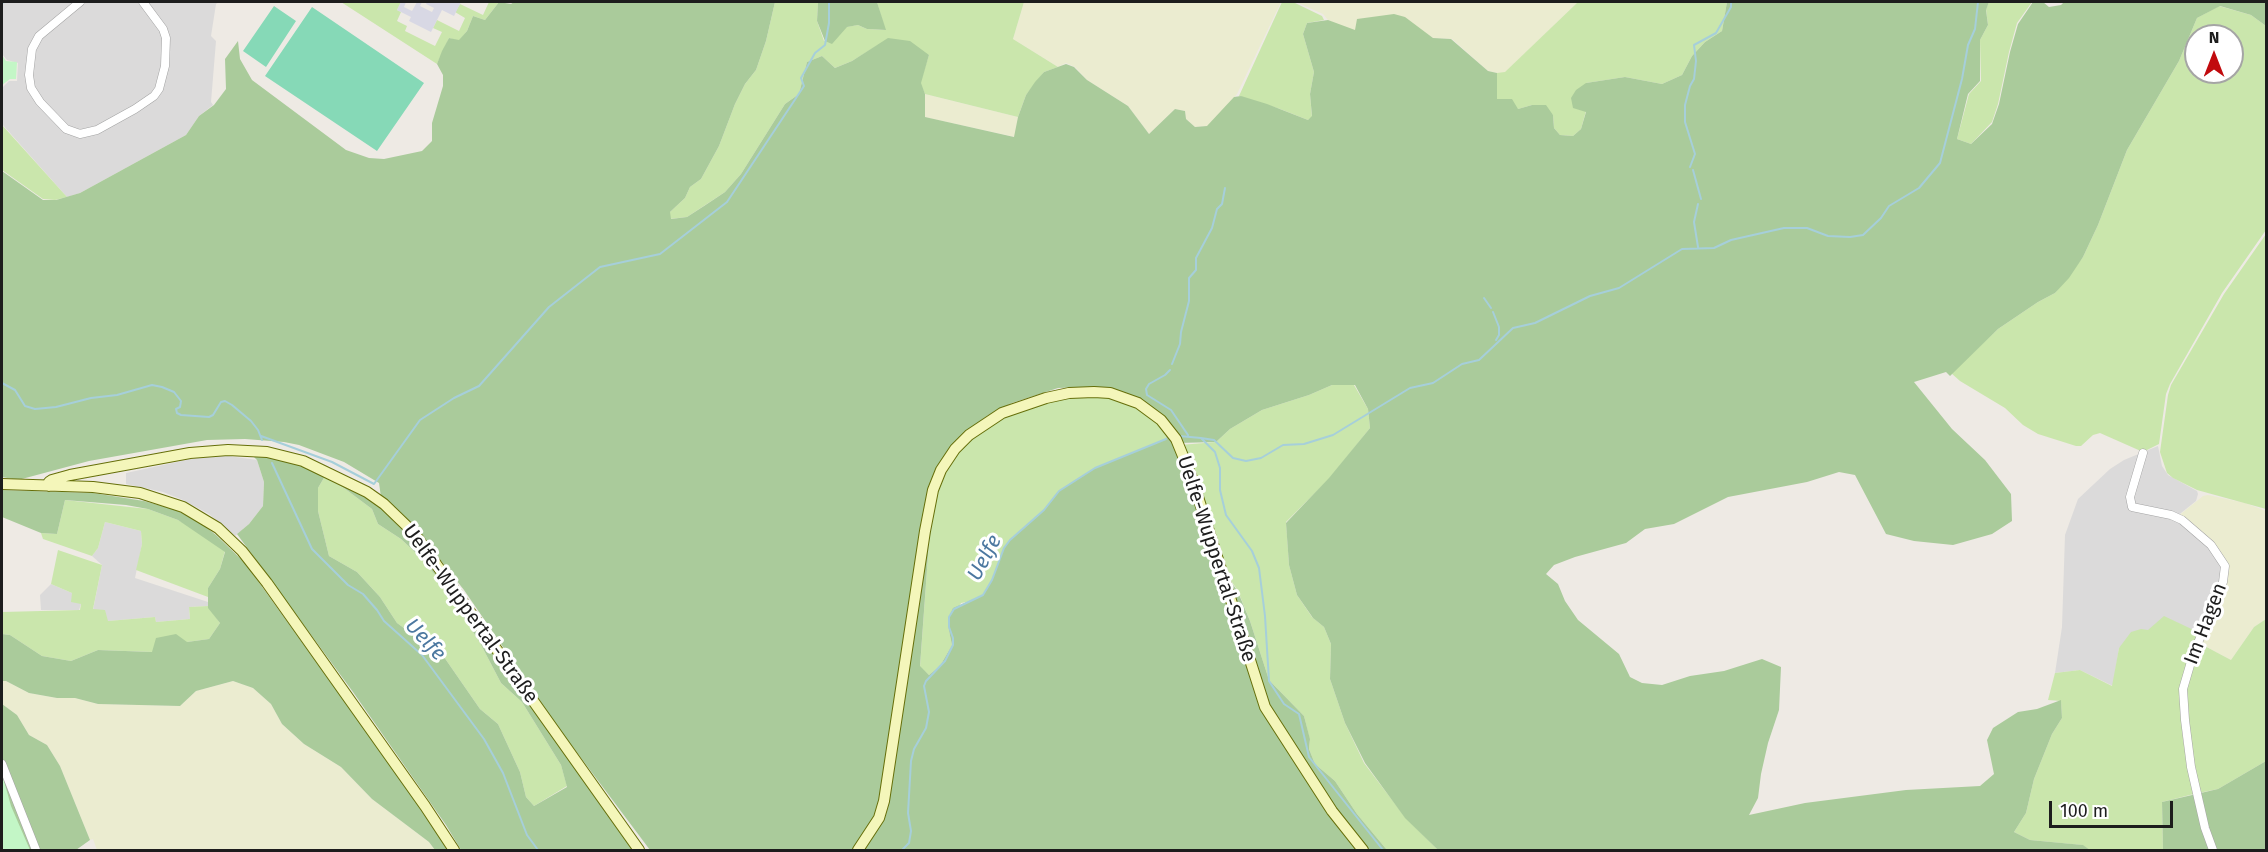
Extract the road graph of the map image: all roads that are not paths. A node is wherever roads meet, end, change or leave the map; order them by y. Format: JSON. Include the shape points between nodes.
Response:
{"nodes":[{"id":1,"x":80,"y":2,"type":"edge"},
{"id":2,"x":144,"y":2,"type":"edge"},
{"id":3,"x":2143,"y":453,"type":"dead end"},
{"id":4,"x":2,"y":484,"type":"edge"},
{"id":5,"x":49,"y":486,"type":"junction"},
{"id":6,"x":2,"y":764,"type":"edge"},
{"id":7,"x":36,"y":850,"type":"edge"},
{"id":8,"x":454,"y":850,"type":"edge"},
{"id":9,"x":639,"y":850,"type":"edge"},
{"id":10,"x":858,"y":850,"type":"edge"},
{"id":11,"x":1364,"y":850,"type":"edge"},
{"id":12,"x":2213,"y":850,"type":"edge"}],
"edges":[{"from":1,"to":2,"type":"street","via":[[39,36],[32,49],[29,75],[40,102],[64,127],[80,134],[97,130],[135,109],[159,89],[166,38]]},
{"from":3,"to":12,"type":"street","name":"Im Hagen","via":[[2130,497],[2132,507],[2182,520],[2215,549],[2225,566],[2223,582],[2183,689],[2191,766]]},
{"from":4,"to":5,"type":"main road","name":"Uelfe-Wuppertal-Straße"},
{"from":5,"to":8,"type":"main road","via":[[108,488],[155,496],[194,512],[232,540],[274,592]]},
{"from":5,"to":9,"type":"main road","name":"Uelfe-Wuppertal-Straße","via":[[52,480],[63,477],[199,451],[228,450],[267,452],[303,461],[367,492],[414,533]]},
{"from":6,"to":7,"type":"street"},
{"from":10,"to":11,"type":"main road","name":"Uelfe-Wuppertal-Straße","via":[[879,819],[884,801],[933,490],[941,470],[969,435],[1002,413],[1056,395],[1094,392],[1138,403],[1161,420],[1176,439],[1192,477],[1265,707],[1332,811]]}]}
